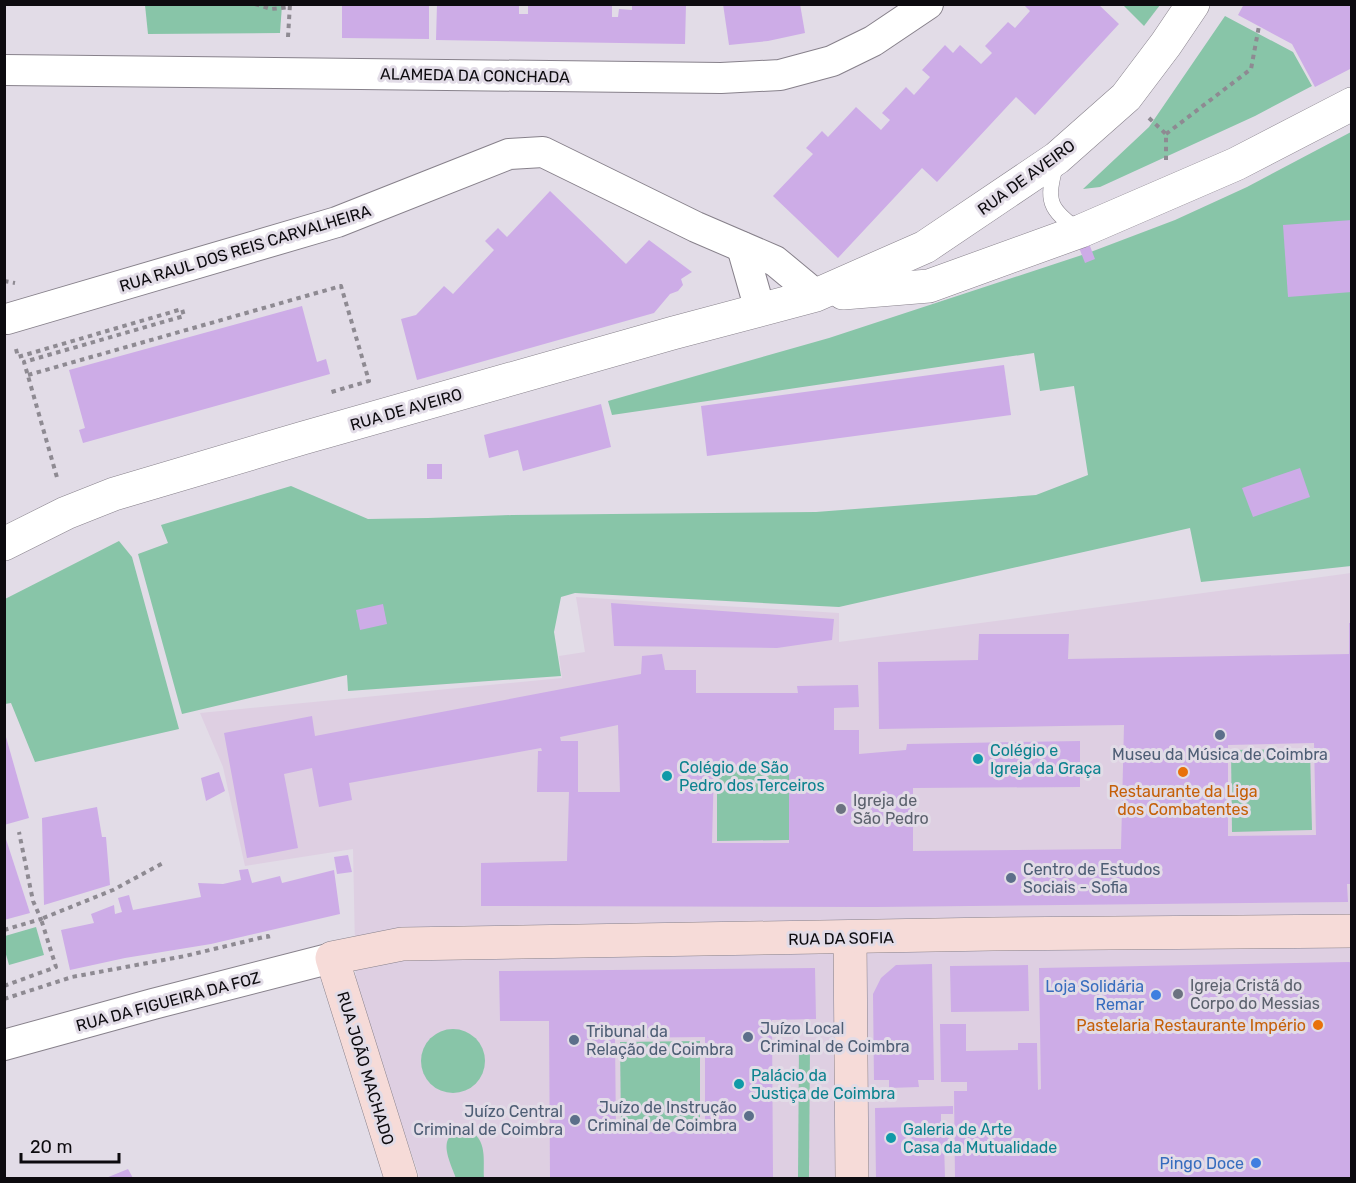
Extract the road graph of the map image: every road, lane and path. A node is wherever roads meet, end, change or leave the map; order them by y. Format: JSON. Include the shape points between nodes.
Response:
{"nodes":[{"id":1,"x":255,"y":4,"type":"edge"},
{"id":2,"x":928,"y":4,"type":"edge"},
{"id":3,"x":1193,"y":4,"type":"edge"},
{"id":4,"x":290,"y":6,"type":"edge"},
{"id":5,"x":1259,"y":26,"type":"dead end"},
{"id":6,"x":288,"y":37,"type":"dead end"},
{"id":7,"x":4,"y":70,"type":"edge"},
{"id":8,"x":1352,"y":104,"type":"edge"},
{"id":9,"x":1166,"y":134,"type":"dead end"},
{"id":10,"x":1057,"y":158,"type":"junction"},
{"id":11,"x":1081,"y":231,"type":"junction"},
{"id":12,"x":742,"y":247,"type":"junction"},
{"id":13,"x":816,"y":295,"type":"junction"},
{"id":14,"x":760,"y":310,"type":"junction"},
{"id":15,"x":7,"y":319,"type":"joint"},
{"id":16,"x":28,"y":375,"type":"junction"},
{"id":17,"x":325,"y":394,"type":"dead end"},
{"id":18,"x":57,"y":478,"type":"dead end"},
{"id":19,"x":4,"y":544,"type":"edge"},
{"id":20,"x":19,"y":832,"type":"dead end"},
{"id":21,"x":165,"y":862,"type":"dead end"},
{"id":22,"x":41,"y":919,"type":"junction"},
{"id":23,"x":4,"y":930,"type":"edge"},
{"id":24,"x":1352,"y":931,"type":"edge"},
{"id":25,"x":268,"y":936,"type":"dead end"},
{"id":26,"x":850,"y":938,"type":"junction"},
{"id":27,"x":332,"y":958,"type":"junction"},
{"id":28,"x":4,"y":986,"type":"edge"},
{"id":29,"x":4,"y":999,"type":"edge"},
{"id":30,"x":4,"y":1045,"type":"edge"},
{"id":31,"x":401,"y":1179,"type":"edge"},
{"id":32,"x":852,"y":1179,"type":"edge"}],
"edges":[{"from":1,"to":4,"type":"path","via":[[272,9]]},
{"from":2,"to":7,"type":"street","name":"ALAMEDA DA CONCHADA","via":[[873,41],[832,61],[780,75],[721,78]]},
{"from":3,"to":10,"type":"street","name":"RUA DE AVEIRO","via":[[1126,97]]},
{"from":4,"to":6,"type":"path"},
{"from":5,"to":9,"type":"path","via":[[1251,69]]},
{"from":8,"to":11,"type":"street","name":"RUA DE AVEIRO","via":[[1236,164]]},
{"from":10,"to":11,"type":"lane","via":[[1049,190],[1058,216]]},
{"from":10,"to":13,"type":"street","name":"RUA DE AVEIRO","via":[[925,247]]},
{"from":11,"to":13,"type":"street","name":"RUA DE AVEIRO","via":[[929,286]]},
{"from":12,"to":13,"type":"street","name":"RUA RAUL DOS REIS CARVALHEIRA","via":[[775,261]]},
{"from":12,"to":14,"type":"street"},
{"from":12,"to":15,"type":"street","name":"RUA RAUL DOS REIS CARVALHEIRA","via":[[543,152],[509,154],[338,222]]},
{"from":13,"to":14,"type":"street","name":"RUA DE AVEIRO"},
{"from":14,"to":19,"type":"street","name":"RUA DE AVEIRO","via":[[114,494]]},
{"from":15,"to":16,"type":"path","via":[[18,357],[182,309],[184,316],[24,362]]},
{"from":16,"to":17,"type":"path","via":[[340,286],[369,381]]},
{"from":16,"to":18,"type":"path"},
{"from":20,"to":22,"type":"path","via":[[33,902]]},
{"from":21,"to":22,"type":"path","via":[[113,890]]},
{"from":22,"to":23,"type":"path"},
{"from":22,"to":28,"type":"path","via":[[56,967]]},
{"from":24,"to":26,"type":"main road","name":"RUA DA SOFIA"},
{"from":25,"to":29,"type":"path","via":[[72,977]]},
{"from":26,"to":27,"type":"main road","name":"RUA DA SOFIA","via":[[402,944]]},
{"from":26,"to":32,"type":"main road"},
{"from":27,"to":30,"type":"street","name":"RUA DA FIGUEIRA DA FOZ"},
{"from":27,"to":31,"type":"main road","name":"RUA JOÃO MACHADO"}]}
